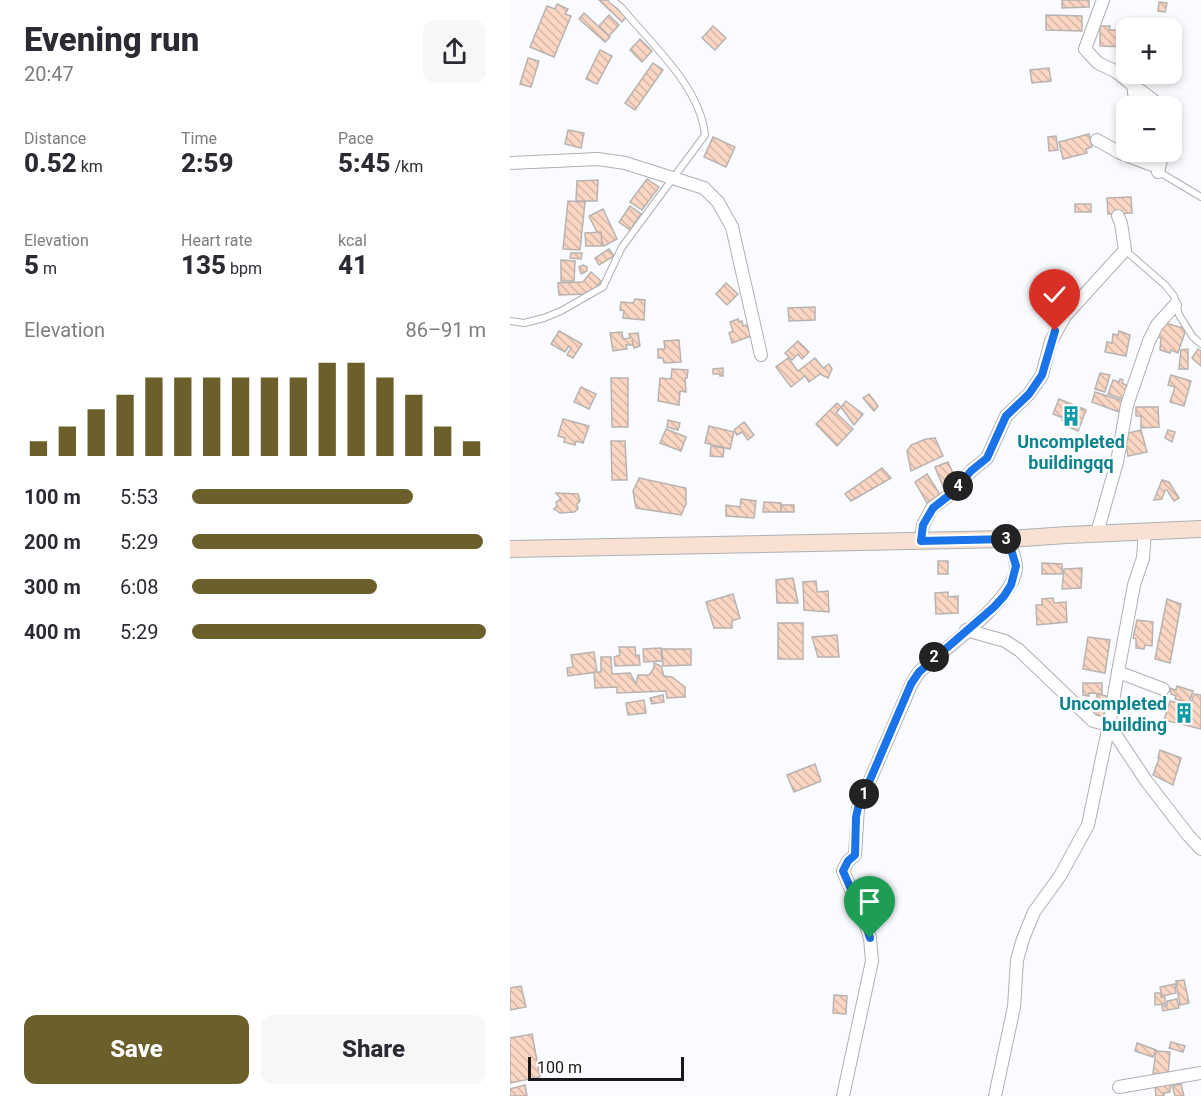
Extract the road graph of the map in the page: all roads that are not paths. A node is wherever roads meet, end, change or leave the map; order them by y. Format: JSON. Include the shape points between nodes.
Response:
{"nodes":[{"id":1,"x":612,"y":0,"type":"edge"},
{"id":2,"x":1103,"y":0,"type":"edge"},
{"id":3,"x":1133,"y":85,"type":"junction"},
{"id":4,"x":1135,"y":96,"type":"edge"},
{"id":5,"x":1148,"y":96,"type":"edge"},
{"id":6,"x":1097,"y":140,"type":"dead end"},
{"id":7,"x":510,"y":162,"type":"edge"},
{"id":8,"x":1153,"y":162,"type":"edge"},
{"id":9,"x":1158,"y":162,"type":"edge"},
{"id":10,"x":1155,"y":168,"type":"junction"},
{"id":11,"x":673,"y":178,"type":"junction"},
{"id":12,"x":1201,"y":197,"type":"edge"},
{"id":13,"x":1118,"y":216,"type":"dead end"},
{"id":14,"x":1125,"y":250,"type":"junction"},
{"id":15,"x":1175,"y":305,"type":"junction"},
{"id":16,"x":510,"y":321,"type":"edge"},
{"id":17,"x":1201,"y":344,"type":"edge"},
{"id":18,"x":761,"y":355,"type":"dead end"},
{"id":19,"x":1201,"y":529,"type":"edge"},
{"id":20,"x":1145,"y":531,"type":"junction"},
{"id":21,"x":1097,"y":533,"type":"junction"},
{"id":22,"x":1008,"y":539,"type":"junction"},
{"id":23,"x":921,"y":541,"type":"junction"},
{"id":24,"x":510,"y":549,"type":"edge"},
{"id":25,"x":966,"y":630,"type":"junction"},
{"id":26,"x":1119,"y":672,"type":"junction"},
{"id":27,"x":1163,"y":689,"type":"dead end"},
{"id":28,"x":1109,"y":725,"type":"junction"},
{"id":29,"x":1201,"y":849,"type":"edge"},
{"id":30,"x":1201,"y":1073,"type":"edge"},
{"id":31,"x":1119,"y":1087,"type":"dead end"},
{"id":32,"x":843,"y":1096,"type":"edge"},
{"id":33,"x":995,"y":1096,"type":"edge"}],
"edges":[{"from":1,"to":11,"type":"lane","via":[[685,83],[703,119],[705,135]]},
{"from":2,"to":3,"type":"street","via":[[1084,49]]},
{"from":3,"to":4,"type":"street"},
{"from":3,"to":5,"type":"street"},
{"from":6,"to":10,"type":"street"},
{"from":7,"to":11,"type":"street","via":[[598,159]]},
{"from":8,"to":10,"type":"street"},
{"from":9,"to":10,"type":"street"},
{"from":10,"to":12,"type":"lane"},
{"from":11,"to":16,"type":"lane","via":[[622,248],[603,287],[544,318],[524,323]]},
{"from":11,"to":18,"type":"street","via":[[704,188],[718,202],[732,227]]},
{"from":13,"to":14,"type":"street"},
{"from":14,"to":15,"type":"lane","via":[[1165,285]]},
{"from":14,"to":23,"type":"street","via":[[1065,316],[1051,341],[1042,375],[1006,416],[987,458],[933,508],[923,525]]},
{"from":15,"to":17,"type":"lane","via":[[1188,330]]},
{"from":15,"to":21,"type":"street","via":[[1149,341],[1127,405],[1117,462]]},
{"from":19,"to":20,"type":"main road"},
{"from":20,"to":21,"type":"main road"},
{"from":20,"to":26,"type":"street"},
{"from":21,"to":22,"type":"main road"},
{"from":22,"to":23,"type":"main road"},
{"from":22,"to":25,"type":"street","via":[[1016,566],[1011,585],[994,607]]},
{"from":23,"to":24,"type":"main road"},
{"from":25,"to":28,"type":"street","via":[[1005,641],[1019,650],[1094,721]]},
{"from":25,"to":32,"type":"street","via":[[911,684],[858,808],[855,855],[843,871],[864,919],[872,962]]},
{"from":26,"to":27,"type":"street"},
{"from":26,"to":28,"type":"street"},
{"from":28,"to":29,"type":"street"},
{"from":28,"to":33,"type":"street","via":[[1088,825],[1060,876],[1034,912],[1023,939],[1017,960],[1014,1007]]},
{"from":30,"to":31,"type":"street"}]}
